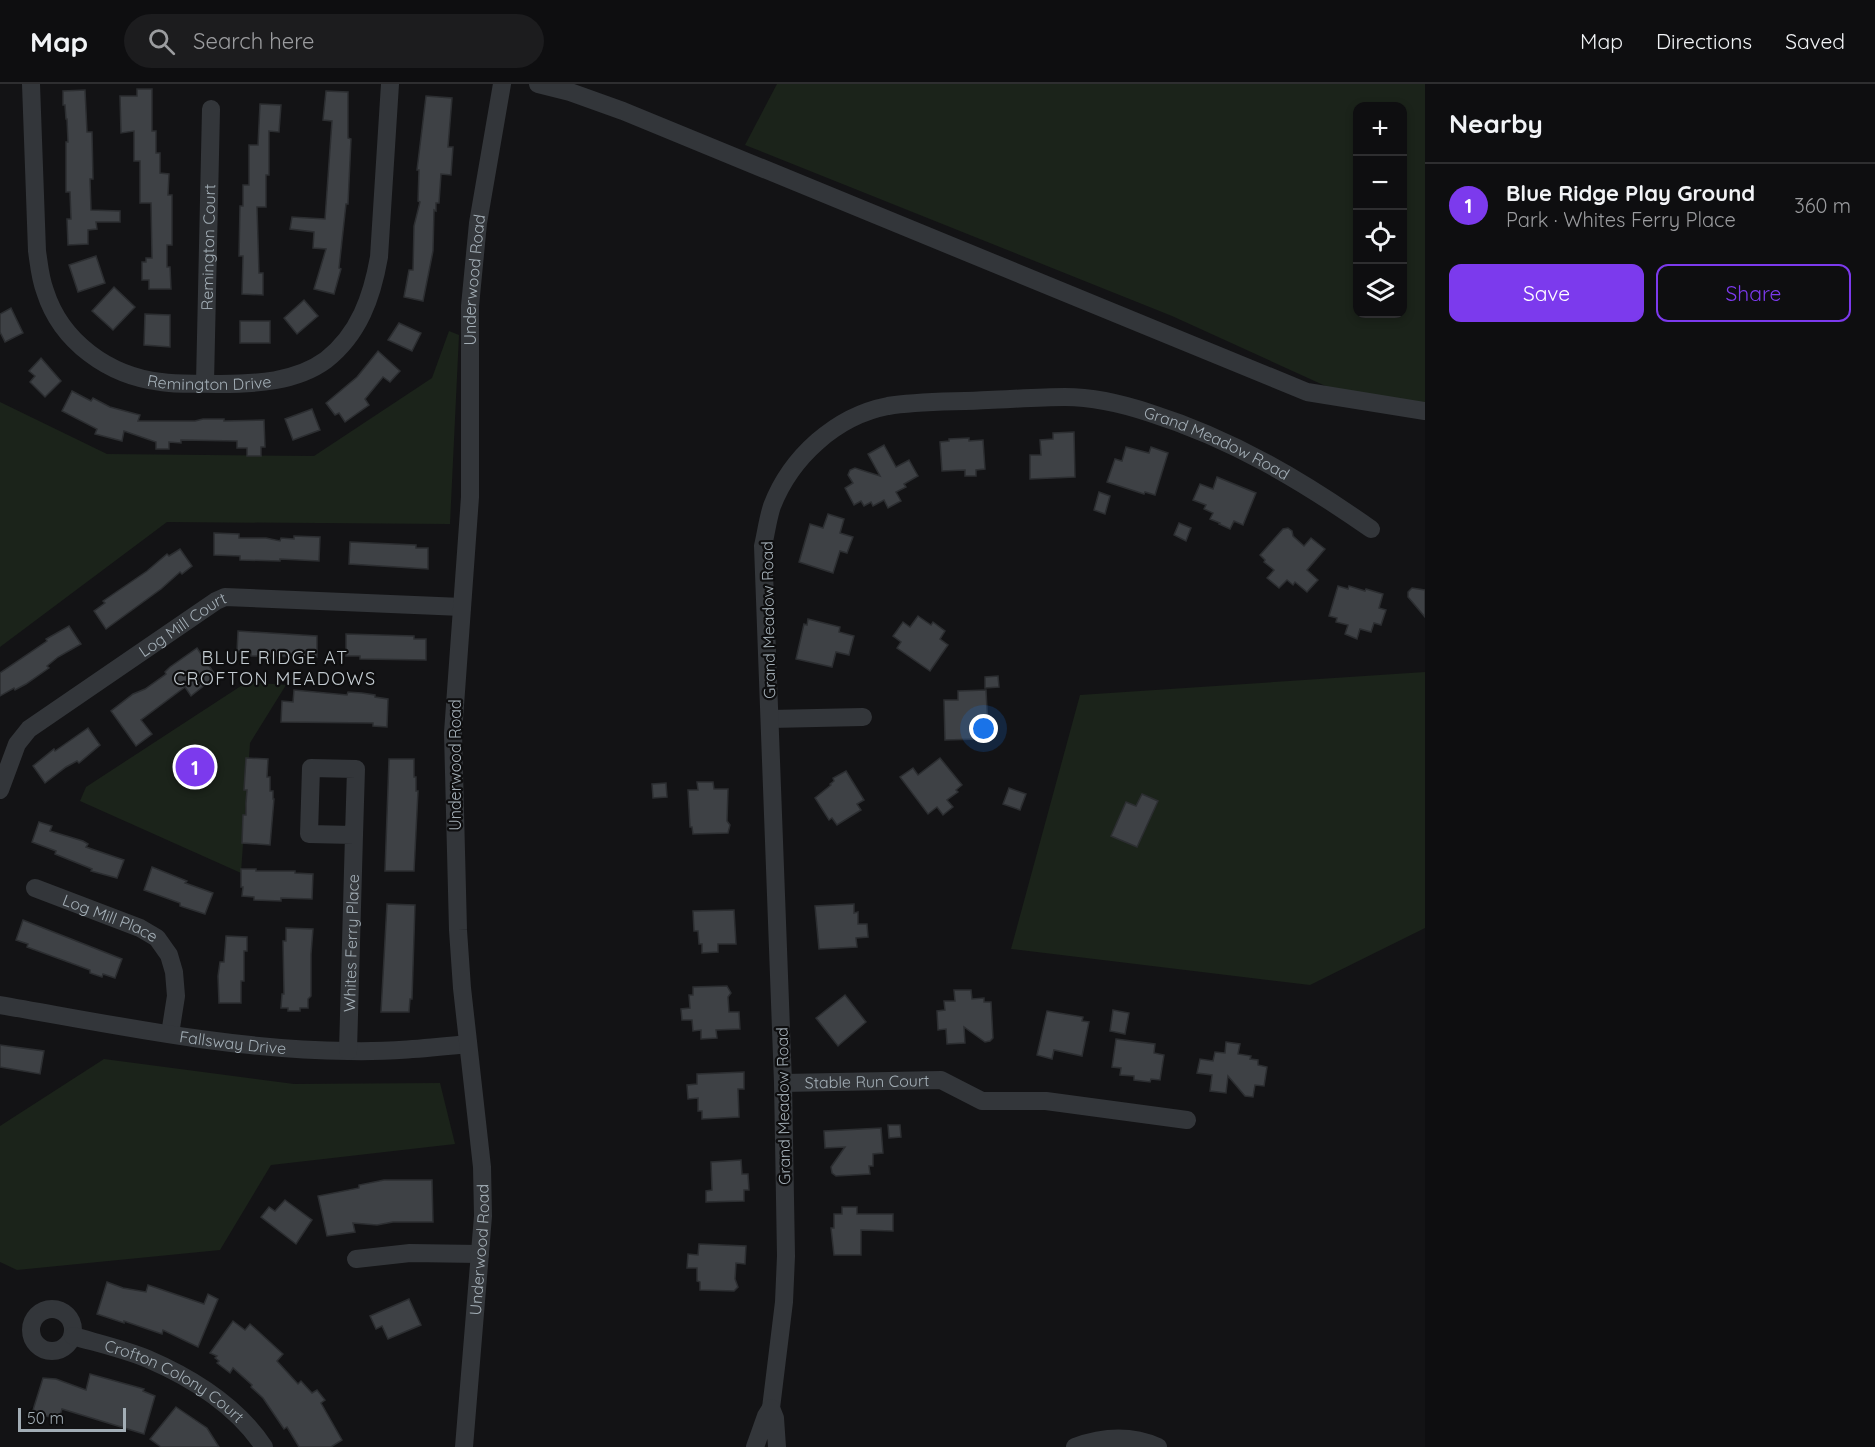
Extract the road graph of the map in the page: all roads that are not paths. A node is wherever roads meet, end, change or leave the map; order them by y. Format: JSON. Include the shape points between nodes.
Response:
{"nodes":[{"id":1,"x":31,"y":84,"type":"edge"},
{"id":2,"x":390,"y":84,"type":"edge"},
{"id":3,"x":502,"y":84,"type":"edge"},
{"id":4,"x":538,"y":84,"type":"edge"},
{"id":5,"x":211,"y":109,"type":"dead end"},
{"id":6,"x":205,"y":383,"type":"junction"},
{"id":7,"x":1425,"y":411,"type":"edge"},
{"id":8,"x":1371,"y":529,"type":"dead end"},
{"id":9,"x":462,"y":607,"type":"junction"},
{"id":10,"x":863,"y":717,"type":"dead end"},
{"id":11,"x":770,"y":719,"type":"junction"},
{"id":12,"x":0,"y":790,"type":"edge"},
{"id":13,"x":354,"y":835,"type":"dead end"},
{"id":14,"x":35,"y":888,"type":"dead end"},
{"id":15,"x":0,"y":1005,"type":"edge"},
{"id":16,"x":170,"y":1034,"type":"junction"},
{"id":17,"x":468,"y":1044,"type":"junction"},
{"id":18,"x":348,"y":1051,"type":"junction"},
{"id":19,"x":783,"y":1083,"type":"junction"},
{"id":20,"x":1187,"y":1120,"type":"dead end"},
{"id":21,"x":480,"y":1254,"type":"junction"},
{"id":22,"x":356,"y":1259,"type":"dead end"},
{"id":23,"x":73,"y":1336,"type":"dead end"},
{"id":24,"x":771,"y":1408,"type":"junction"},
{"id":25,"x":264,"y":1447,"type":"edge"},
{"id":26,"x":464,"y":1447,"type":"edge"},
{"id":27,"x":755,"y":1447,"type":"edge"},
{"id":28,"x":777,"y":1447,"type":"edge"},
{"id":29,"x":1075,"y":1447,"type":"edge"},
{"id":30,"x":1158,"y":1447,"type":"edge"}],
"edges":[{"from":1,"to":6,"type":"street","name":"Remington Drive","via":[[37,251],[54,314],[90,354],[113,368],[162,382]]},
{"from":2,"to":6,"type":"street","name":"Remington Drive","via":[[379,257],[368,305],[354,329],[324,361],[303,372],[250,384]]},
{"from":3,"to":9,"type":"street","name":"Underwood Road","via":[[478,223],[470,306],[470,497]]},
{"from":4,"to":7,"type":"street","via":[[623,111],[1307,392]]},
{"from":5,"to":6,"type":"street","name":"Remington Court"},
{"from":8,"to":11,"type":"street","name":"Grand Meadow Road","via":[[1264,460],[1207,434],[1107,401],[1067,397],[887,406],[848,420],[818,440],[790,471],[772,507],[763,546]]},
{"from":9,"to":12,"type":"street","name":"Log Mill Court","via":[[225,597],[28,729],[17,744]]},
{"from":9,"to":17,"type":"street","name":"Underwood Road","via":[[453,733],[458,930]]},
{"from":10,"to":11,"type":"street"},
{"from":11,"to":19,"type":"street","name":"Grand Meadow Road"},
{"from":13,"to":18,"type":"street","name":"Whites Ferry Place"},
{"from":14,"to":16,"type":"street","name":"Log Mill Place","via":[[140,928],[156,938],[169,955],[174,972],[176,996]]},
{"from":15,"to":16,"type":"street","name":"Fallsway Drive"},
{"from":16,"to":18,"type":"street","name":"Fallsway Drive"},
{"from":17,"to":18,"type":"street","name":"Fallsway Drive","via":[[400,1051]]},
{"from":17,"to":21,"type":"street","name":"Underwood Road","via":[[482,1167]]},
{"from":19,"to":20,"type":"street","name":"Stable Run Court","via":[[941,1080],[982,1101],[1046,1101]]},
{"from":19,"to":24,"type":"street","name":"Grand Meadow Road","via":[[786,1257]]},
{"from":21,"to":22,"type":"street","via":[[410,1253]]},
{"from":21,"to":26,"type":"street","name":"Underwood Road"},
{"from":23,"to":25,"type":"street","name":"Crofton Colony Court","via":[[146,1358],[198,1384],[228,1408]]},
{"from":24,"to":27,"type":"street","name":"Grand Meadow Road"},
{"from":24,"to":28,"type":"street","name":"Grand Meadow Road"},
{"from":29,"to":30,"type":"street","via":[[1109,1439],[1131,1439]]}]}
